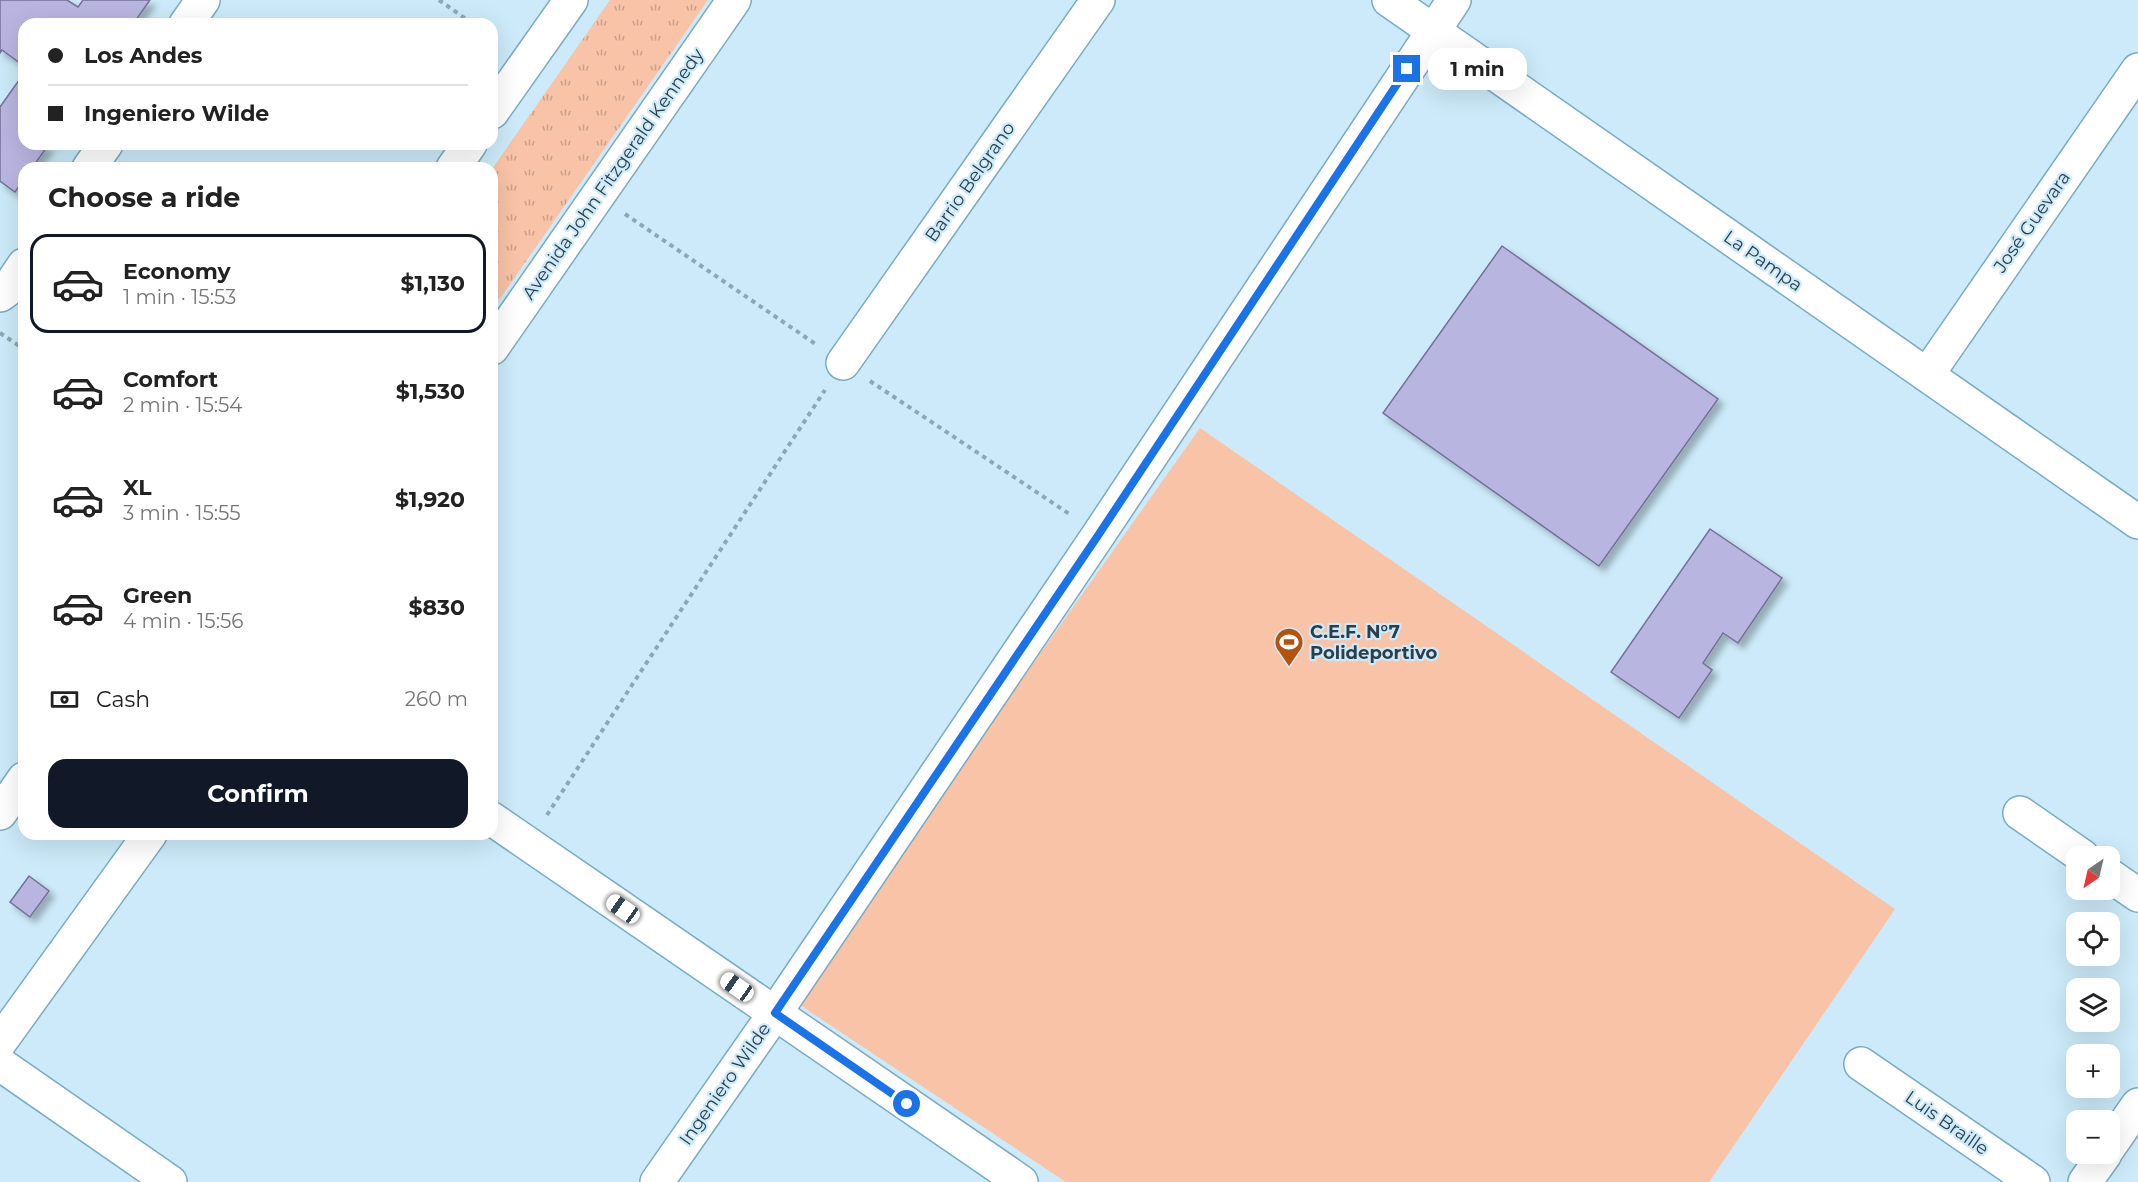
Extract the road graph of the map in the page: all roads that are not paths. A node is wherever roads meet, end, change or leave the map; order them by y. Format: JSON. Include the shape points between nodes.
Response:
{"nodes":[{"id":1,"x":203,"y":0,"type":"edge"},
{"id":2,"x":571,"y":0,"type":"edge"},
{"id":3,"x":734,"y":0,"type":"edge"},
{"id":4,"x":1098,"y":0,"type":"edge"},
{"id":5,"x":1389,"y":0,"type":"edge"},
{"id":6,"x":1454,"y":0,"type":"edge"},
{"id":7,"x":190,"y":18,"type":"edge"},
{"id":8,"x":1433,"y":31,"type":"junction"},
{"id":9,"x":2138,"y":70,"type":"edge"},
{"id":10,"x":498,"y":103,"type":"edge"},
{"id":11,"x":18,"y":274,"type":"edge"},
{"id":12,"x":0,"y":295,"type":"edge"},
{"id":13,"x":498,"y":339,"type":"edge"},
{"id":14,"x":843,"y":363,"type":"road end"},
{"id":15,"x":1927,"y":375,"type":"junction"},
{"id":16,"x":2138,"y":522,"type":"edge"},
{"id":17,"x":18,"y":788,"type":"edge"},
{"id":18,"x":0,"y":813,"type":"edge"},
{"id":19,"x":2020,"y":813,"type":"dead end"},
{"id":20,"x":498,"y":823,"type":"edge"},
{"id":21,"x":146,"y":840,"type":"edge"},
{"id":22,"x":2068,"y":846,"type":"edge"},
{"id":23,"x":2120,"y":883,"type":"edge"},
{"id":24,"x":2138,"y":895,"type":"edge"},
{"id":25,"x":775,"y":1013,"type":"junction"},
{"id":26,"x":0,"y":1042,"type":"edge"},
{"id":27,"x":0,"y":1064,"type":"edge"},
{"id":28,"x":1861,"y":1064,"type":"dead end"},
{"id":29,"x":2138,"y":1105,"type":"edge"},
{"id":30,"x":2120,"y":1131,"type":"edge"},
{"id":31,"x":2097,"y":1164,"type":"edge"},
{"id":32,"x":170,"y":1182,"type":"edge"},
{"id":33,"x":657,"y":1182,"type":"edge"},
{"id":34,"x":1020,"y":1182,"type":"edge"},
{"id":35,"x":2033,"y":1182,"type":"edge"},
{"id":36,"x":2085,"y":1182,"type":"edge"}],
"edges":[{"from":1,"to":7,"type":"street"},
{"from":2,"to":10,"type":"street"},
{"from":3,"to":13,"type":"street","name":"Avenida John Fitzgerald Kennedy"},
{"from":4,"to":14,"type":"street","name":"Barrio Belgrano"},
{"from":5,"to":8,"type":"street","name":"La Pampa"},
{"from":6,"to":8,"type":"street","name":"Ingeniero Wilde"},
{"from":8,"to":15,"type":"street","name":"La Pampa"},
{"from":8,"to":25,"type":"street","name":"Ingeniero Wilde"},
{"from":9,"to":15,"type":"street","name":"José Guevara"},
{"from":11,"to":12,"type":"street"},
{"from":15,"to":16,"type":"street","name":"La Pampa"},
{"from":17,"to":18,"type":"street"},
{"from":19,"to":22,"type":"street"},
{"from":20,"to":25,"type":"street"},
{"from":21,"to":26,"type":"street"},
{"from":23,"to":24,"type":"street"},
{"from":25,"to":33,"type":"street","name":"Ingeniero Wilde"},
{"from":25,"to":34,"type":"street"},
{"from":27,"to":32,"type":"street"},
{"from":28,"to":35,"type":"street","name":"Luis Braille"},
{"from":29,"to":30,"type":"street"},
{"from":31,"to":36,"type":"street"}]}
